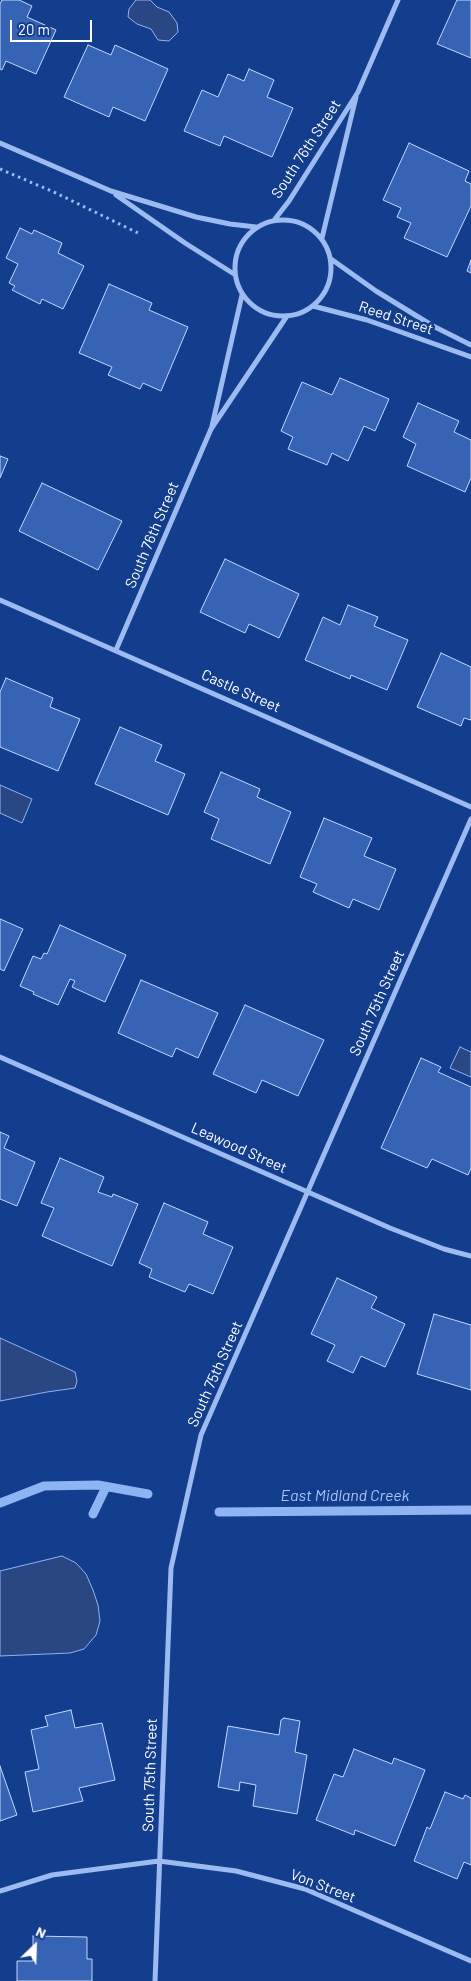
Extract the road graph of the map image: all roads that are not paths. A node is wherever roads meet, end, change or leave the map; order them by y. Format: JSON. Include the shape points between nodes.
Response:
{"nodes":[{"id":1,"x":398,"y":0,"type":"edge"},
{"id":2,"x":358,"y":92,"type":"junction"},
{"id":3,"x":0,"y":143,"type":"edge"},
{"id":4,"x":111,"y":192,"type":"junction"},
{"id":5,"x":275,"y":219,"type":"junction"},
{"id":6,"x":256,"y":227,"type":"junction"},
{"id":7,"x":322,"y":238,"type":"junction"},
{"id":8,"x":331,"y":259,"type":"junction"},
{"id":9,"x":234,"y":274,"type":"junction"},
{"id":10,"x":242,"y":295,"type":"junction"},
{"id":11,"x":312,"y":306,"type":"junction"},
{"id":12,"x":287,"y":316,"type":"junction"},
{"id":13,"x":471,"y":345,"type":"edge"},
{"id":14,"x":471,"y":356,"type":"edge"},
{"id":15,"x":211,"y":429,"type":"junction"},
{"id":16,"x":0,"y":600,"type":"edge"},
{"id":17,"x":116,"y":650,"type":"junction"},
{"id":18,"x":471,"y":807,"type":"edge"},
{"id":19,"x":471,"y":819,"type":"edge"},
{"id":20,"x":0,"y":1056,"type":"edge"},
{"id":21,"x":308,"y":1192,"type":"junction"},
{"id":22,"x":471,"y":1256,"type":"edge"},
{"id":23,"x":159,"y":1861,"type":"junction"},
{"id":24,"x":0,"y":1891,"type":"edge"},
{"id":25,"x":471,"y":1961,"type":"edge"},
{"id":26,"x":155,"y":1981,"type":"edge"}],
"edges":[{"from":1,"to":2,"type":"street","name":"South 76th Street"},
{"from":2,"to":5,"type":"street","name":"South 76th Street"},
{"from":2,"to":7,"type":"street","name":"South 76th Street"},
{"from":3,"to":4,"type":"street"},
{"from":4,"to":6,"type":"street","via":[[196,216]]},
{"from":4,"to":9,"type":"street"},
{"from":5,"to":6,"type":"street"},
{"from":5,"to":7,"type":"street","via":[[301,222]]},
{"from":6,"to":9,"type":"street","via":[[238,247]]},
{"from":7,"to":8,"type":"street"},
{"from":8,"to":11,"type":"street","via":[[328,285]]},
{"from":8,"to":13,"type":"street","name":"Reed Street","via":[[376,291]]},
{"from":9,"to":10,"type":"street"},
{"from":10,"to":12,"type":"street","via":[[262,312]]},
{"from":10,"to":15,"type":"street","name":"South 76th Street"},
{"from":11,"to":12,"type":"street"},
{"from":11,"to":14,"type":"street","name":"Reed Street","via":[[367,320]]},
{"from":12,"to":15,"type":"street","name":"South 76th Street"},
{"from":15,"to":17,"type":"street","name":"South 76th Street"},
{"from":16,"to":17,"type":"street","name":"Castle Street"},
{"from":17,"to":18,"type":"street","name":"Castle Street"},
{"from":19,"to":21,"type":"street","name":"South 75th Street"},
{"from":20,"to":21,"type":"street","name":"Leawood Street"},
{"from":21,"to":22,"type":"street","name":"Leawood Street","via":[[390,1228]]},
{"from":21,"to":23,"type":"street","name":"South 75th Street","via":[[201,1435],[171,1568]]},
{"from":23,"to":24,"type":"street","name":"Von Street","via":[[52,1876]]},
{"from":23,"to":25,"type":"street","name":"Von Street","via":[[236,1871],[305,1889]]},
{"from":23,"to":26,"type":"street","name":"South 75th Street"}]}
